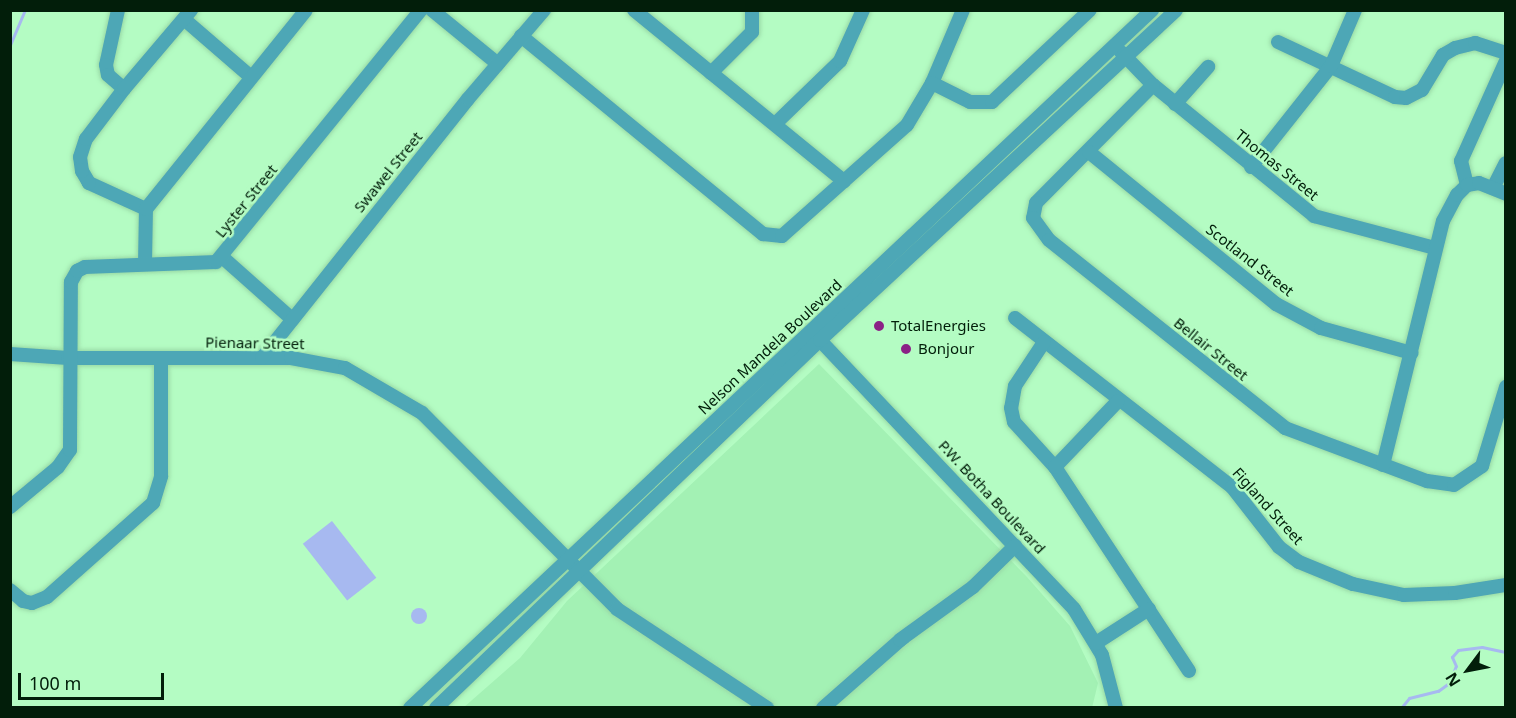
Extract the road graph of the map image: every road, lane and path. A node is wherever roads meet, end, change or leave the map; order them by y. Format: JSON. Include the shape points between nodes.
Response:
{"nodes":[{"id":1,"x":118,"y":10,"type":"edge"},
{"id":2,"x":306,"y":10,"type":"edge"},
{"id":3,"x":421,"y":10,"type":"edge"},
{"id":4,"x":432,"y":10,"type":"edge"},
{"id":5,"x":544,"y":10,"type":"edge"},
{"id":6,"x":634,"y":10,"type":"edge"},
{"id":7,"x":752,"y":10,"type":"edge"},
{"id":8,"x":863,"y":10,"type":"edge"},
{"id":9,"x":963,"y":10,"type":"edge"},
{"id":10,"x":1090,"y":10,"type":"edge"},
{"id":11,"x":1152,"y":10,"type":"edge"},
{"id":12,"x":1176,"y":10,"type":"edge"},
{"id":13,"x":1355,"y":10,"type":"edge"},
{"id":14,"x":188,"y":15,"type":"edge"},
{"id":15,"x":521,"y":36,"type":"junction"},
{"id":16,"x":1278,"y":42,"type":"dead end"},
{"id":17,"x":1115,"y":47,"type":"junction"},
{"id":18,"x":1506,"y":53,"type":"edge"},
{"id":19,"x":1125,"y":57,"type":"junction"},
{"id":20,"x":1506,"y":61,"type":"edge"},
{"id":21,"x":498,"y":63,"type":"junction"},
{"id":22,"x":1331,"y":66,"type":"junction"},
{"id":23,"x":1208,"y":67,"type":"dead end"},
{"id":24,"x":711,"y":73,"type":"junction"},
{"id":25,"x":251,"y":77,"type":"junction"},
{"id":26,"x":932,"y":83,"type":"junction"},
{"id":27,"x":1154,"y":86,"type":"junction"},
{"id":28,"x":124,"y":89,"type":"junction"},
{"id":29,"x":1175,"y":104,"type":"junction"},
{"id":30,"x":775,"y":124,"type":"junction"},
{"id":31,"x":1089,"y":153,"type":"junction"},
{"id":32,"x":1506,"y":163,"type":"edge"},
{"id":33,"x":997,"y":166,"type":"junction"},
{"id":34,"x":1251,"y":167,"type":"junction"},
{"id":35,"x":844,"y":182,"type":"junction"},
{"id":36,"x":1467,"y":185,"type":"junction"},
{"id":37,"x":1499,"y":191,"type":"edge"},
{"id":38,"x":146,"y":209,"type":"junction"},
{"id":39,"x":1435,"y":248,"type":"junction"},
{"id":40,"x":222,"y":257,"type":"junction"},
{"id":41,"x":145,"y":264,"type":"junction"},
{"id":42,"x":1015,"y":318,"type":"dead end"},
{"id":43,"x":292,"y":319,"type":"junction"},
{"id":44,"x":815,"y":335,"type":"junction"},
{"id":45,"x":1044,"y":342,"type":"junction"},
{"id":46,"x":1412,"y":353,"type":"junction"},
{"id":47,"x":10,"y":354,"type":"edge"},
{"id":48,"x":68,"y":358,"type":"junction"},
{"id":49,"x":161,"y":358,"type":"junction"},
{"id":50,"x":262,"y":358,"type":"junction"},
{"id":51,"x":1506,"y":387,"type":"edge"},
{"id":52,"x":1118,"y":401,"type":"junction"},
{"id":53,"x":692,"y":444,"type":"junction"},
{"id":54,"x":701,"y":454,"type":"junction"},
{"id":55,"x":1383,"y":465,"type":"junction"},
{"id":56,"x":1055,"y":467,"type":"junction"},
{"id":57,"x":10,"y":507,"type":"edge"},
{"id":58,"x":1015,"y":546,"type":"junction"},
{"id":59,"x":568,"y":561,"type":"junction"},
{"id":60,"x":578,"y":571,"type":"junction"},
{"id":61,"x":1506,"y":585,"type":"edge"},
{"id":62,"x":10,"y":590,"type":"edge"},
{"id":63,"x":1149,"y":609,"type":"junction"},
{"id":64,"x":1096,"y":642,"type":"junction"},
{"id":65,"x":1189,"y":671,"type":"dead end"},
{"id":66,"x":410,"y":708,"type":"edge"},
{"id":67,"x":436,"y":708,"type":"edge"},
{"id":68,"x":767,"y":708,"type":"edge"},
{"id":69,"x":823,"y":708,"type":"edge"},
{"id":70,"x":1116,"y":708,"type":"edge"}],
"edges":[{"from":1,"to":28,"type":"street","via":[[106,65],[108,75]]},
{"from":2,"to":25,"type":"street"},
{"from":3,"to":40,"type":"street","name":"Lyster Street"},
{"from":4,"to":21,"type":"street"},
{"from":5,"to":15,"type":"street","name":"Swawel Street"},
{"from":6,"to":24,"type":"street"},
{"from":7,"to":24,"type":"street","via":[[752,32]]},
{"from":8,"to":30,"type":"street","via":[[840,62]]},
{"from":9,"to":26,"type":"street"},
{"from":10,"to":26,"type":"street","via":[[992,102],[970,102]]},
{"from":11,"to":17,"type":"street","name":"Nelson Mandela Boulevard"},
{"from":12,"to":19,"type":"street","name":"Nelson Mandela Boulevard"},
{"from":13,"to":22,"type":"street"},
{"from":14,"to":25,"type":"street"},
{"from":14,"to":28,"type":"street"},
{"from":15,"to":21,"type":"street","name":"Swawel Street"},
{"from":15,"to":35,"type":"street","via":[[763,234],[782,236],[792,231]]},
{"from":16,"to":22,"type":"street"},
{"from":17,"to":19,"type":"street","name":"Thomas Street"},
{"from":17,"to":33,"type":"street","name":"Nelson Mandela Boulevard"},
{"from":18,"to":22,"type":"street","via":[[1475,43],[1455,48],[1443,55],[1422,90],[1406,98],[1395,97]]},
{"from":19,"to":27,"type":"street","name":"Thomas Street"},
{"from":19,"to":33,"type":"street","name":"Nelson Mandela Boulevard"},
{"from":20,"to":36,"type":"street","via":[[1461,161]]},
{"from":21,"to":43,"type":"street","name":"Swawel Street"},
{"from":22,"to":34,"type":"street"},
{"from":23,"to":29,"type":"street"},
{"from":24,"to":30,"type":"street"},
{"from":25,"to":38,"type":"street"},
{"from":26,"to":35,"type":"street","via":[[907,125]]},
{"from":27,"to":29,"type":"street","name":"Thomas Street"},
{"from":27,"to":31,"type":"street","name":"Bellair Street"},
{"from":28,"to":38,"type":"street","via":[[86,139],[82,171],[94,187]]},
{"from":29,"to":34,"type":"street","name":"Thomas Street"},
{"from":30,"to":35,"type":"street"},
{"from":31,"to":46,"type":"street","name":"Scotland Street","via":[[1276,304],[1322,328]]},
{"from":31,"to":55,"type":"street","name":"Bellair Street","via":[[1036,203],[1033,218],[1041,232],[1285,428]]},
{"from":32,"to":37,"type":"street"},
{"from":33,"to":44,"type":"street","name":"Nelson Mandela Boulevard"},
{"from":34,"to":39,"type":"street","name":"Thomas Street","via":[[1314,216]]},
{"from":36,"to":37,"type":"street","via":[[1479,183]]},
{"from":36,"to":39,"type":"street","via":[[1448,210]]},
{"from":38,"to":41,"type":"street"},
{"from":39,"to":46,"type":"street"},
{"from":40,"to":41,"type":"street","name":"Lyster Street","via":[[207,265]]},
{"from":40,"to":43,"type":"street"},
{"from":41,"to":48,"type":"street","name":"Lyster Street","via":[[86,267],[74,274]]},
{"from":42,"to":45,"type":"street","name":"Figland Street"},
{"from":43,"to":50,"type":"street","name":"Swawel Street"},
{"from":44,"to":53,"type":"street","name":"Nelson Mandela Boulevard"},
{"from":44,"to":54,"type":"street","name":"Nelson Mandela Boulevard"},
{"from":44,"to":58,"type":"street","name":"P.W. Botha Boulevard"},
{"from":45,"to":52,"type":"street","name":"Figland Street"},
{"from":45,"to":56,"type":"street","via":[[1020,374],[1011,414],[1019,429]]},
{"from":46,"to":55,"type":"street"},
{"from":47,"to":48,"type":"street","name":"Pienaar Street"},
{"from":48,"to":49,"type":"street","name":"Pienaar Street"},
{"from":48,"to":57,"type":"street","via":[[70,450],[58,467]]},
{"from":49,"to":50,"type":"street","name":"Pienaar Street"},
{"from":49,"to":62,"type":"street","via":[[161,476],[153,503],[47,597],[32,603],[22,601]]},
{"from":50,"to":59,"type":"street","name":"Pienaar Street","via":[[300,359],[345,369],[422,413],[500,487]]},
{"from":51,"to":55,"type":"street","name":"Bellair Street","via":[[1488,455],[1473,475],[1454,485],[1442,485]]},
{"from":52,"to":56,"type":"street"},
{"from":52,"to":61,"type":"street","name":"Figland Street","via":[[1232,487],[1279,547],[1311,568],[1370,589],[1404,595]]},
{"from":53,"to":54,"type":"street"},
{"from":53,"to":59,"type":"street","name":"Nelson Mandela Boulevard"},
{"from":54,"to":60,"type":"street","name":"Nelson Mandela Boulevard"},
{"from":56,"to":63,"type":"street"},
{"from":58,"to":64,"type":"street","name":"P.W. Botha Boulevard","via":[[1074,609]]},
{"from":58,"to":69,"type":"street","via":[[973,587],[900,640]]},
{"from":59,"to":60,"type":"street","name":"Pienaar Street"},
{"from":59,"to":66,"type":"street","name":"Nelson Mandela Boulevard"},
{"from":60,"to":67,"type":"street","name":"Nelson Mandela Boulevard"},
{"from":60,"to":68,"type":"street","name":"Pienaar Street","via":[[634,622]]},
{"from":63,"to":64,"type":"street"},
{"from":63,"to":65,"type":"street"},
{"from":64,"to":70,"type":"street","name":"P.W. Botha Boulevard"}]}
